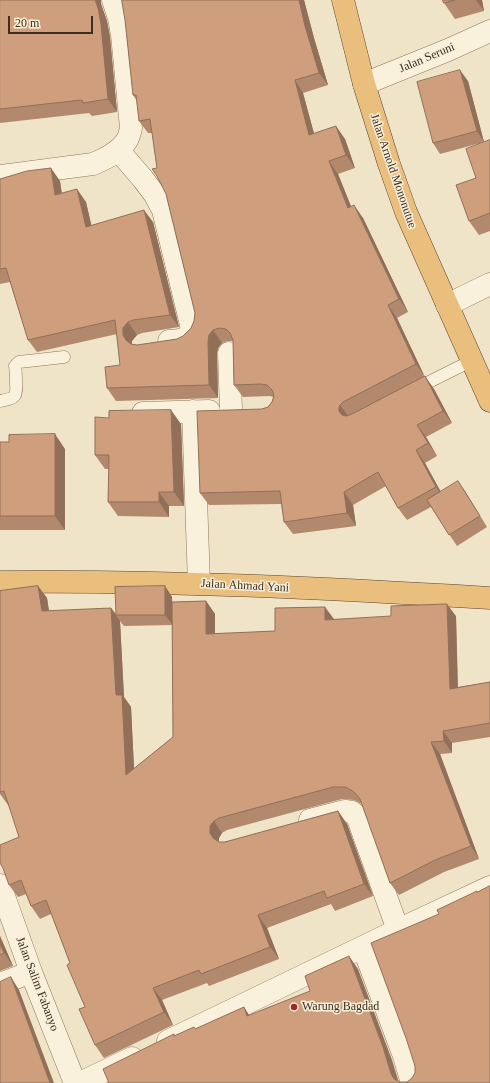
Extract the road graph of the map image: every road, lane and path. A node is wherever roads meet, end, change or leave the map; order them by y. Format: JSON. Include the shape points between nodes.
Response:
{"nodes":[{"id":1,"x":113,"y":0,"type":"edge"},
{"id":2,"x":343,"y":0,"type":"edge"},
{"id":3,"x":490,"y":31,"type":"edge"},
{"id":4,"x":364,"y":84,"type":"junction"},
{"id":5,"x":118,"y":150,"type":"junction"},
{"id":6,"x":0,"y":176,"type":"edge"},
{"id":7,"x":490,"y":284,"type":"edge"},
{"id":8,"x":447,"y":305,"type":"junction"},
{"id":9,"x":152,"y":344,"type":"edge"},
{"id":10,"x":229,"y":353,"type":"dead end"},
{"id":11,"x":64,"y":357,"type":"dead end"},
{"id":12,"x":471,"y":361,"type":"junction"},
{"id":13,"x":403,"y":396,"type":"edge"},
{"id":14,"x":0,"y":401,"type":"edge"},
{"id":15,"x":490,"y":401,"type":"edge"},
{"id":16,"x":231,"y":410,"type":"junction"},
{"id":17,"x":254,"y":410,"type":"edge"},
{"id":18,"x":193,"y":412,"type":"junction"},
{"id":19,"x":124,"y":413,"type":"edge"},
{"id":20,"x":0,"y":582,"type":"edge"},
{"id":21,"x":199,"y":584,"type":"junction"},
{"id":22,"x":490,"y":598,"type":"edge"},
{"id":23,"x":292,"y":825,"type":"edge"},
{"id":24,"x":0,"y":885,"type":"edge"},
{"id":25,"x":490,"y":887,"type":"edge"},
{"id":26,"x":398,"y":930,"type":"junction"},
{"id":27,"x":363,"y":947,"type":"junction"},
{"id":28,"x":31,"y":972,"type":"junction"},
{"id":29,"x":0,"y":984,"type":"edge"},
{"id":30,"x":75,"y":1083,"type":"edge"},
{"id":31,"x":80,"y":1083,"type":"edge"},
{"id":32,"x":412,"y":1083,"type":"edge"}],
"edges":[{"from":1,"to":5,"type":"street","via":[[122,35],[131,128],[127,141]]},
{"from":2,"to":4,"type":"highway","name":"Jalan Arnold Mononutue"},
{"from":3,"to":4,"type":"street","name":"Jalan Seruni"},
{"from":4,"to":8,"type":"highway","name":"Jalan Arnold Mononutue","via":[[406,212]]},
{"from":5,"to":6,"type":"street","via":[[107,159],[93,164]]},
{"from":5,"to":9,"type":"street","via":[[143,179],[163,210],[192,329],[184,339]]},
{"from":7,"to":8,"type":"street"},
{"from":8,"to":12,"type":"highway","name":"Jalan Arnold Mononutue"},
{"from":10,"to":16,"type":"street"},
{"from":11,"to":14,"type":"lane","via":[[19,362],[16,366],[17,392],[9,399]]},
{"from":12,"to":13,"type":"lane"},
{"from":12,"to":15,"type":"highway","name":"Jalan Arnold Mononutue"},
{"from":16,"to":17,"type":"street"},
{"from":16,"to":18,"type":"street"},
{"from":18,"to":19,"type":"street"},
{"from":18,"to":21,"type":"street"},
{"from":20,"to":21,"type":"highway","name":"Jalan Ahmad Yani"},
{"from":21,"to":22,"type":"highway","name":"Jalan Ahmad Yani"},
{"from":23,"to":26,"type":"street","via":[[345,811],[357,816]]},
{"from":24,"to":28,"type":"street","name":"Jalan Salim Fabanyo"},
{"from":25,"to":26,"type":"street"},
{"from":26,"to":27,"type":"street"},
{"from":27,"to":31,"type":"street"},
{"from":27,"to":32,"type":"street"},
{"from":28,"to":29,"type":"street"},
{"from":28,"to":30,"type":"street","name":"Jalan Salim Fabanyo"}]}
